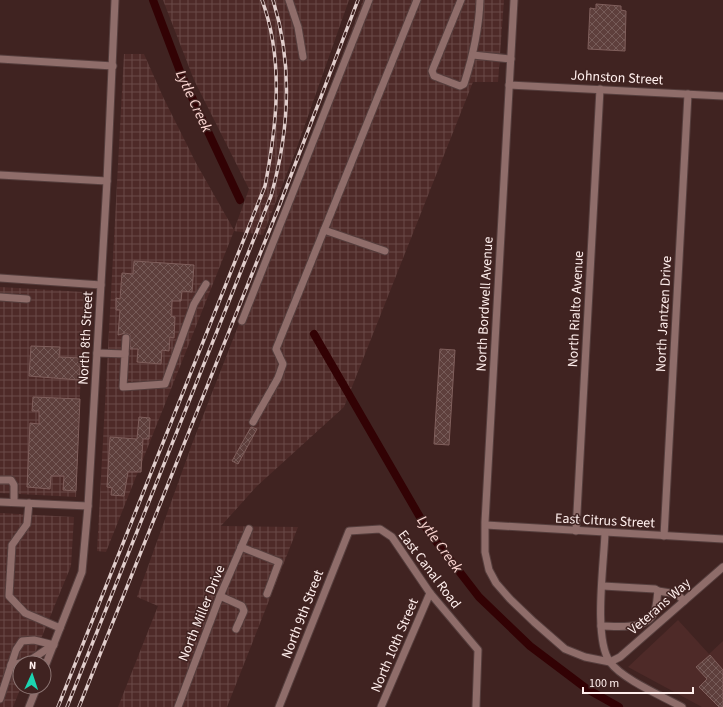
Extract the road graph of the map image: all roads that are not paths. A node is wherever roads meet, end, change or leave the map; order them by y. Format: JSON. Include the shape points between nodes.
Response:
{"nodes":[{"id":1,"x":115,"y":0,"type":"edge"},
{"id":2,"x":289,"y":0,"type":"edge"},
{"id":3,"x":369,"y":0,"type":"edge"},
{"id":4,"x":417,"y":0,"type":"edge"},
{"id":5,"x":461,"y":0,"type":"edge"},
{"id":6,"x":480,"y":0,"type":"edge"},
{"id":7,"x":514,"y":0,"type":"edge"},
{"id":8,"x":473,"y":55,"type":"junction"},
{"id":9,"x":303,"y":57,"type":"dead end"},
{"id":10,"x":0,"y":59,"type":"edge"},
{"id":11,"x":511,"y":59,"type":"junction"},
{"id":12,"x":113,"y":66,"type":"junction"},
{"id":13,"x":509,"y":85,"type":"junction"},
{"id":14,"x":600,"y":89,"type":"junction"},
{"id":15,"x":688,"y":94,"type":"junction"},
{"id":16,"x":723,"y":96,"type":"edge"},
{"id":17,"x":0,"y":174,"type":"edge"},
{"id":18,"x":107,"y":181,"type":"junction"},
{"id":19,"x":324,"y":230,"type":"junction"},
{"id":20,"x":385,"y":251,"type":"dead end"},
{"id":21,"x":0,"y":278,"type":"edge"},
{"id":22,"x":101,"y":284,"type":"junction"},
{"id":23,"x":206,"y":284,"type":"dead end"},
{"id":24,"x":0,"y":297,"type":"edge"},
{"id":25,"x":27,"y":299,"type":"dead end"},
{"id":26,"x":242,"y":321,"type":"dead end"},
{"id":27,"x":126,"y":338,"type":"dead end"},
{"id":28,"x":97,"y":353,"type":"junction"},
{"id":29,"x":125,"y":354,"type":"junction"},
{"id":30,"x":253,"y":422,"type":"dead end"},
{"id":31,"x":0,"y":480,"type":"edge"},
{"id":32,"x":0,"y":502,"type":"edge"},
{"id":33,"x":14,"y":502,"type":"junction"},
{"id":34,"x":29,"y":503,"type":"junction"},
{"id":35,"x":88,"y":506,"type":"junction"},
{"id":36,"x":486,"y":525,"type":"junction"},
{"id":37,"x":249,"y":529,"type":"dead end"},
{"id":38,"x":349,"y":531,"type":"joint"},
{"id":39,"x":576,"y":531,"type":"junction"},
{"id":40,"x":606,"y":533,"type":"junction"},
{"id":41,"x":664,"y":536,"type":"junction"},
{"id":42,"x":723,"y":539,"type":"edge"},
{"id":43,"x":241,"y":547,"type":"junction"},
{"id":44,"x":723,"y":567,"type":"edge"},
{"id":45,"x":602,"y":586,"type":"junction"},
{"id":46,"x":658,"y":591,"type":"junction"},
{"id":47,"x":430,"y":593,"type":"junction"},
{"id":48,"x":267,"y":594,"type":"dead end"},
{"id":49,"x":220,"y":596,"type":"junction"},
{"id":50,"x":684,"y":601,"type":"junction"},
{"id":51,"x":601,"y":626,"type":"junction"},
{"id":52,"x":60,"y":628,"type":"junction"},
{"id":53,"x":236,"y":629,"type":"dead end"},
{"id":54,"x":54,"y":645,"type":"junction"},
{"id":55,"x":50,"y":655,"type":"edge"},
{"id":56,"x":610,"y":662,"type":"junction"},
{"id":57,"x":11,"y":665,"type":"junction"},
{"id":58,"x":34,"y":695,"type":"edge"},
{"id":59,"x":0,"y":699,"type":"edge"},
{"id":60,"x":29,"y":707,"type":"edge"},
{"id":61,"x":178,"y":707,"type":"edge"},
{"id":62,"x":280,"y":707,"type":"edge"},
{"id":63,"x":381,"y":707,"type":"edge"},
{"id":64,"x":476,"y":707,"type":"edge"},
{"id":65,"x":682,"y":707,"type":"edge"}],
"edges":[{"from":1,"to":12,"type":"street","name":"North 8th Street"},
{"from":2,"to":9,"type":"street","via":[[298,26]]},
{"from":3,"to":26,"type":"street"},
{"from":4,"to":19,"type":"street"},
{"from":5,"to":8,"type":"street","via":[[432,71],[434,76],[460,86],[464,84]]},
{"from":6,"to":8,"type":"street"},
{"from":7,"to":11,"type":"street","name":"North Bordwell Avenue"},
{"from":8,"to":11,"type":"street"},
{"from":10,"to":12,"type":"street"},
{"from":11,"to":13,"type":"street","name":"North Bordwell Avenue"},
{"from":12,"to":18,"type":"street","name":"North 8th Street"},
{"from":13,"to":14,"type":"street","name":"Johnston Street"},
{"from":13,"to":36,"type":"street","name":"North Bordwell Avenue"},
{"from":14,"to":15,"type":"street","name":"Johnston Street"},
{"from":14,"to":39,"type":"street","name":"North Rialto Avenue"},
{"from":15,"to":16,"type":"street","name":"Johnston Street"},
{"from":15,"to":41,"type":"street","name":"North Jantzen Drive"},
{"from":17,"to":18,"type":"street"},
{"from":18,"to":22,"type":"street","name":"North 8th Street"},
{"from":19,"to":20,"type":"street"},
{"from":19,"to":30,"type":"street","via":[[276,349],[283,364],[278,378]]},
{"from":21,"to":22,"type":"street"},
{"from":22,"to":28,"type":"street","name":"North 8th Street"},
{"from":23,"to":29,"type":"street","via":[[194,304],[165,384],[123,387]]},
{"from":24,"to":25,"type":"street"},
{"from":27,"to":29,"type":"street"},
{"from":28,"to":29,"type":"street"},
{"from":28,"to":35,"type":"street","name":"North 8th Street"},
{"from":31,"to":33,"type":"street","via":[[11,480],[14,485]]},
{"from":32,"to":33,"type":"street"},
{"from":33,"to":34,"type":"street"},
{"from":34,"to":35,"type":"street"},
{"from":34,"to":52,"type":"street","via":[[27,524],[12,546],[9,596],[25,613]]},
{"from":35,"to":52,"type":"street","name":"North 8th Street","via":[[82,572]]},
{"from":36,"to":39,"type":"street","name":"East Citrus Street"},
{"from":36,"to":56,"type":"street","name":"North Bordwell Avenue","via":[[485,552],[489,570],[496,583],[534,622],[565,648],[585,657]]},
{"from":37,"to":43,"type":"street","name":"North Miller Drive"},
{"from":38,"to":47,"type":"street","name":"East Canal Road","via":[[380,529],[392,537]]},
{"from":38,"to":62,"type":"street","name":"North 9th Street"},
{"from":39,"to":40,"type":"street","name":"East Citrus Street"},
{"from":40,"to":41,"type":"street","name":"East Citrus Street"},
{"from":40,"to":45,"type":"street"},
{"from":41,"to":42,"type":"street","name":"East Citrus Street"},
{"from":43,"to":48,"type":"street","via":[[279,562]]},
{"from":43,"to":49,"type":"street","name":"North Miller Drive"},
{"from":44,"to":50,"type":"street","name":"Veterans Way"},
{"from":45,"to":46,"type":"street"},
{"from":45,"to":51,"type":"street"},
{"from":46,"to":50,"type":"street","via":[[677,594]]},
{"from":46,"to":51,"type":"street","via":[[655,611],[648,621],[634,626]]},
{"from":47,"to":63,"type":"street","name":"North 10th Street"},
{"from":47,"to":64,"type":"street","name":"East Canal Road","via":[[478,650]]},
{"from":49,"to":53,"type":"street","via":[[242,606],[244,611]]},
{"from":49,"to":61,"type":"street","name":"North Miller Drive"},
{"from":50,"to":56,"type":"street","name":"Veterans Way","via":[[620,657]]},
{"from":51,"to":56,"type":"street","via":[[604,651]]},
{"from":52,"to":54,"type":"street","name":"North 8th Street"},
{"from":54,"to":55,"type":"street","name":"North 8th Street"},
{"from":54,"to":57,"type":"street","via":[[29,661]]},
{"from":54,"to":57,"type":"street","via":[[34,640],[22,641]]},
{"from":56,"to":65,"type":"street","via":[[623,675]]},
{"from":57,"to":59,"type":"street"},
{"from":58,"to":60,"type":"street"}]}
